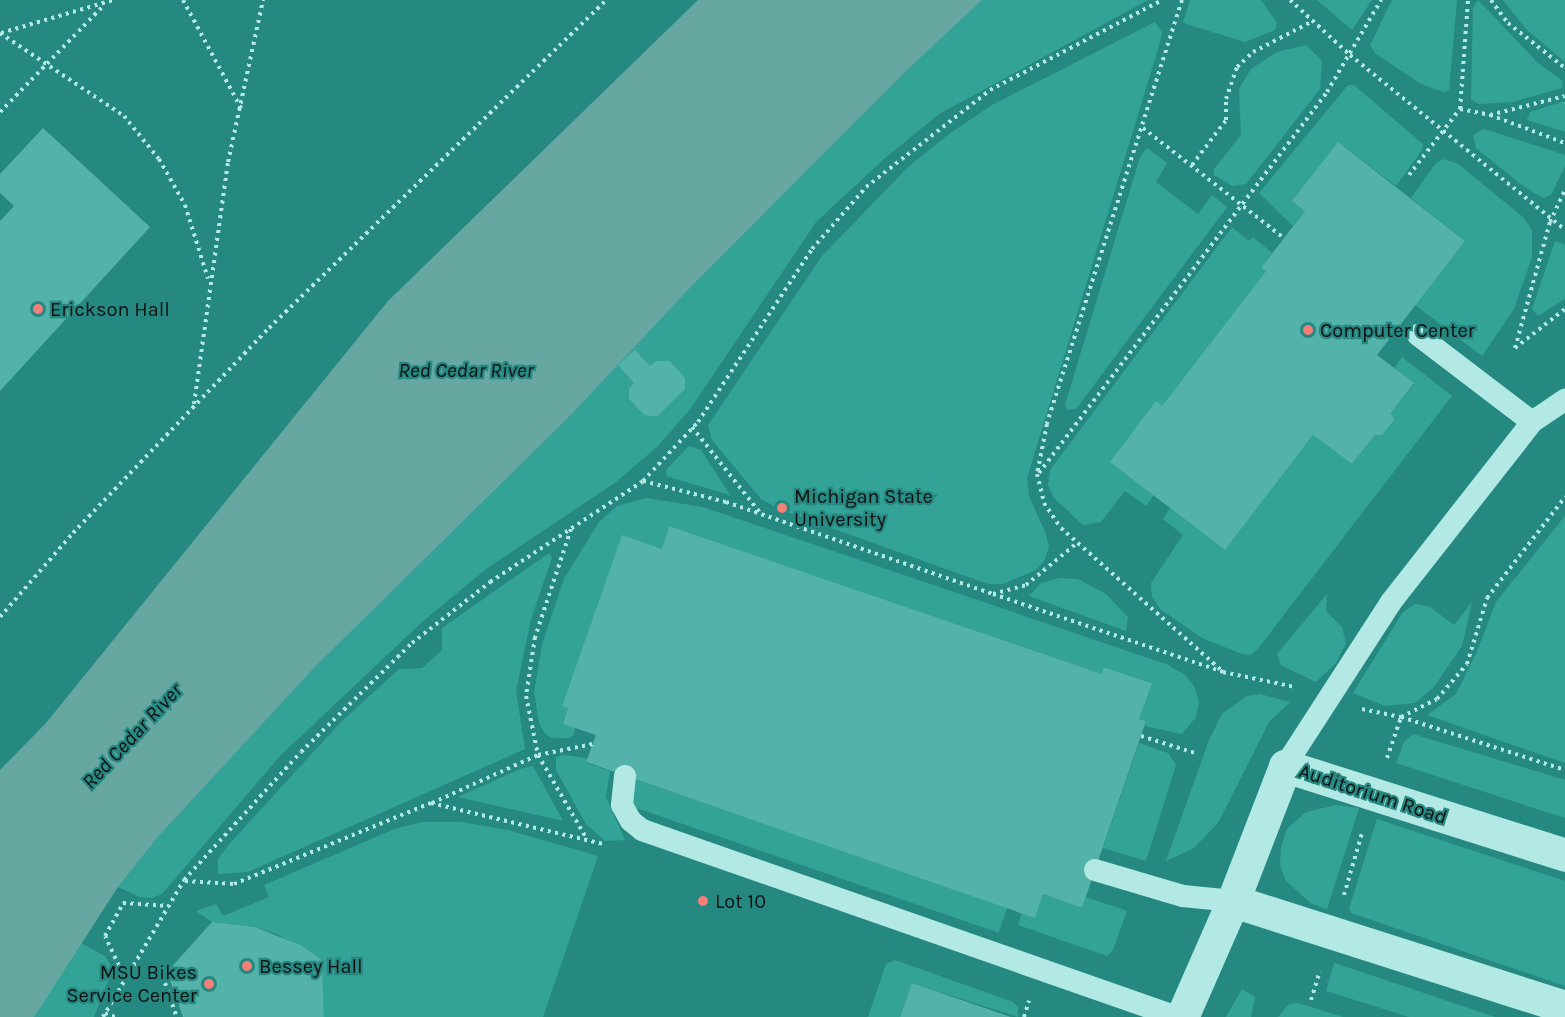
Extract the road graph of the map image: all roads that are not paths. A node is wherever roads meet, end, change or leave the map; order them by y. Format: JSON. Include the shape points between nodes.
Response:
{"nodes":[{"id":1,"x":1418,"y":335,"type":"dead end"},
{"id":2,"x":1565,"y":400,"type":"edge"},
{"id":3,"x":1532,"y":422,"type":"junction"},
{"id":4,"x":1285,"y":766,"type":"junction"},
{"id":5,"x":625,"y":776,"type":"dead end"},
{"id":6,"x":1565,"y":855,"type":"edge"},
{"id":7,"x":1095,"y":870,"type":"dead end"},
{"id":8,"x":1233,"y":902,"type":"junction"},
{"id":9,"x":1565,"y":1007,"type":"edge"},
{"id":10,"x":1177,"y":1017,"type":"edge"},
{"id":11,"x":1182,"y":1017,"type":"edge"}],
"edges":[{"from":1,"to":3,"type":"lane"},
{"from":2,"to":3,"type":"lane"},
{"from":3,"to":4,"type":"lane","via":[[1391,602]]},
{"from":4,"to":6,"type":"street","name":"Auditorium Road"},
{"from":4,"to":8,"type":"street","name":"Auditorium Road"},
{"from":5,"to":10,"type":"lane","via":[[622,805],[642,830]]},
{"from":7,"to":8,"type":"lane","via":[[1183,896]]},
{"from":8,"to":9,"type":"street"},
{"from":8,"to":11,"type":"street","name":"Auditorium Road"}]}
